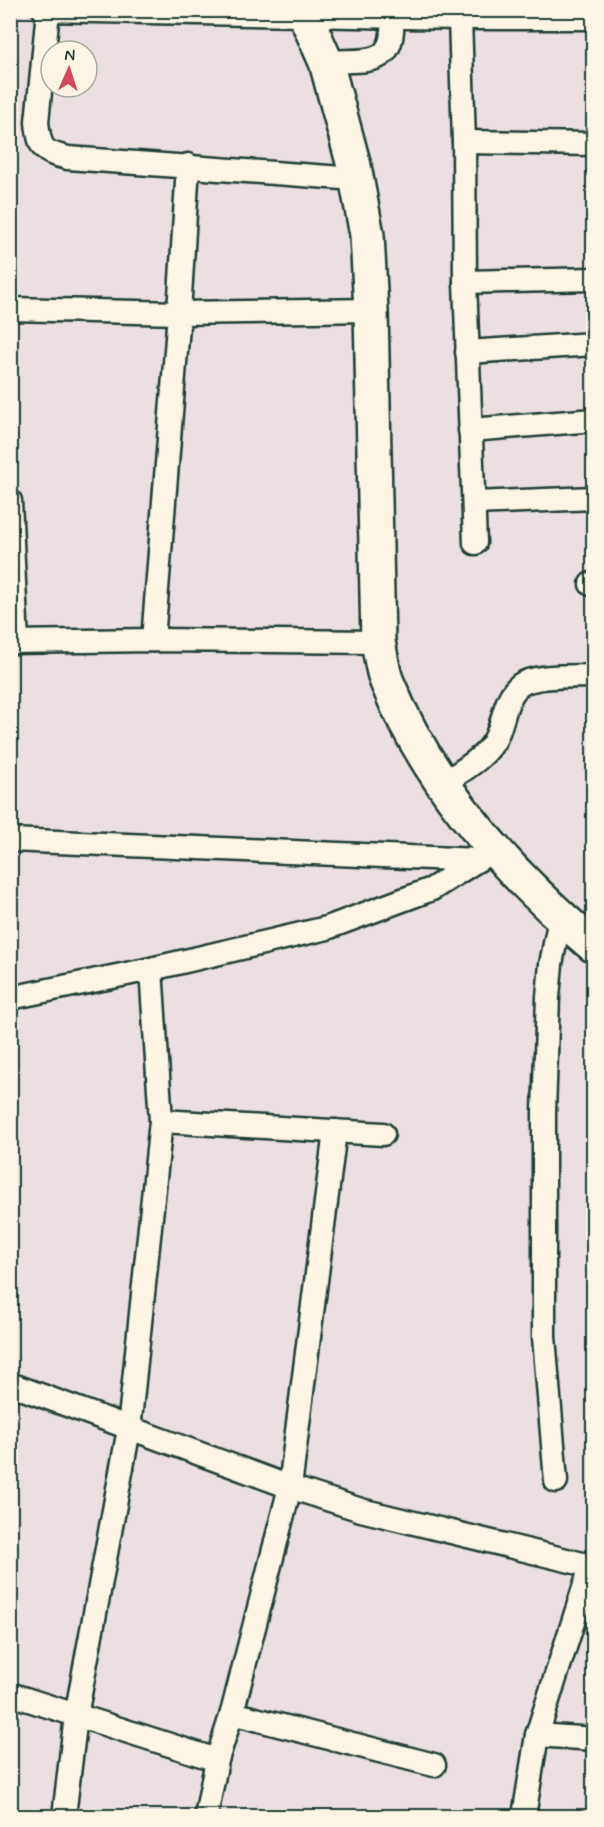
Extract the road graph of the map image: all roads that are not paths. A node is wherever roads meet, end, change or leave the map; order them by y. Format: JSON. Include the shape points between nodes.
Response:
{"nodes":[{"id":1,"x":46,"y":11,"type":"edge"},
{"id":2,"x":304,"y":12,"type":"edge"},
{"id":3,"x":392,"y":16,"type":"junction"},
{"id":4,"x":460,"y":18,"type":"junction"},
{"id":5,"x":594,"y":18,"type":"edge"},
{"id":6,"x":326,"y":62,"type":"junction"},
{"id":7,"x":464,"y":142,"type":"junction"},
{"id":8,"x":594,"y":144,"type":"edge"},
{"id":9,"x":188,"y":165,"type":"junction"},
{"id":10,"x":356,"y":179,"type":"junction"},
{"id":11,"x":594,"y":279,"type":"edge"},
{"id":12,"x":465,"y":282,"type":"junction"},
{"id":13,"x":10,"y":309,"type":"edge"},
{"id":14,"x":371,"y":310,"type":"junction"},
{"id":15,"x":179,"y":313,"type":"junction"},
{"id":16,"x":594,"y":344,"type":"edge"},
{"id":17,"x":467,"y":352,"type":"junction"},
{"id":18,"x":594,"y":420,"type":"edge"},
{"id":19,"x":470,"y":430,"type":"junction"},
{"id":20,"x":594,"y":498,"type":"edge"},
{"id":21,"x":10,"y":501,"type":"edge"},
{"id":22,"x":474,"y":503,"type":"junction"},
{"id":23,"x":475,"y":543,"type":"dead end"},
{"id":24,"x":153,"y":640,"type":"junction"},
{"id":25,"x":14,"y":642,"type":"edge"},
{"id":26,"x":378,"y":642,"type":"junction"},
{"id":27,"x":594,"y":676,"type":"edge"},
{"id":28,"x":442,"y":784,"type":"junction"},
{"id":29,"x":10,"y":840,"type":"edge"},
{"id":30,"x":487,"y":855,"type":"junction"},
{"id":31,"x":560,"y":918,"type":"junction"},
{"id":32,"x":594,"y":946,"type":"edge"},
{"id":33,"x":151,"y":969,"type":"junction"},
{"id":34,"x":10,"y":998,"type":"edge"},
{"id":35,"x":161,"y":1121,"type":"junction"},
{"id":36,"x":335,"y":1131,"type":"junction"},
{"id":37,"x":383,"y":1134,"type":"dead end"},
{"id":38,"x":10,"y":1384,"type":"edge"},
{"id":39,"x":129,"y":1430,"type":"junction"},
{"id":40,"x":556,"y":1481,"type":"dead end"},
{"id":41,"x":290,"y":1487,"type":"junction"},
{"id":42,"x":592,"y":1566,"type":"edge"},
{"id":43,"x":10,"y":1694,"type":"edge"},
{"id":44,"x":232,"y":1713,"type":"junction"},
{"id":45,"x":76,"y":1716,"type":"junction"},
{"id":46,"x":537,"y":1736,"type":"junction"},
{"id":47,"x":594,"y":1739,"type":"edge"},
{"id":48,"x":217,"y":1760,"type":"junction"},
{"id":49,"x":434,"y":1765,"type":"dead end"},
{"id":50,"x":64,"y":1816,"type":"edge"},
{"id":51,"x":206,"y":1816,"type":"edge"},
{"id":52,"x":524,"y":1816,"type":"edge"}],
"edges":[{"from":1,"to":2,"type":"street"},
{"from":1,"to":9,"type":"street","via":[[37,122],[39,140],[49,153],[68,158]]},
{"from":2,"to":3,"type":"street"},
{"from":2,"to":6,"type":"main road"},
{"from":3,"to":4,"type":"street"},
{"from":3,"to":6,"type":"street","via":[[392,41],[387,52],[376,59]]},
{"from":4,"to":5,"type":"street"},
{"from":4,"to":7,"type":"street"},
{"from":6,"to":10,"type":"main road"},
{"from":7,"to":8,"type":"street"},
{"from":7,"to":12,"type":"street"},
{"from":9,"to":10,"type":"street"},
{"from":9,"to":15,"type":"street"},
{"from":10,"to":14,"type":"main road","via":[[367,235]]},
{"from":11,"to":12,"type":"street"},
{"from":12,"to":17,"type":"street"},
{"from":13,"to":15,"type":"street"},
{"from":14,"to":15,"type":"street"},
{"from":14,"to":26,"type":"main road"},
{"from":15,"to":24,"type":"street"},
{"from":16,"to":17,"type":"street"},
{"from":17,"to":19,"type":"street"},
{"from":18,"to":19,"type":"street"},
{"from":19,"to":22,"type":"street"},
{"from":20,"to":22,"type":"street"},
{"from":21,"to":25,"type":"street"},
{"from":22,"to":23,"type":"street"},
{"from":24,"to":25,"type":"street"},
{"from":24,"to":26,"type":"street"},
{"from":26,"to":28,"type":"main road","via":[[386,681]]},
{"from":27,"to":28,"type":"street","via":[[533,680],[520,685],[511,696],[494,742],[484,754]]},
{"from":28,"to":30,"type":"main road"},
{"from":29,"to":30,"type":"street"},
{"from":30,"to":31,"type":"main road"},
{"from":30,"to":33,"type":"street","via":[[432,889],[336,924]]},
{"from":31,"to":32,"type":"main road"},
{"from":31,"to":40,"type":"street","via":[[549,986],[544,1112],[544,1337]]},
{"from":33,"to":34,"type":"street"},
{"from":33,"to":35,"type":"street"},
{"from":35,"to":36,"type":"street"},
{"from":35,"to":39,"type":"street"},
{"from":36,"to":37,"type":"street"},
{"from":36,"to":41,"type":"street"},
{"from":38,"to":39,"type":"street"},
{"from":39,"to":41,"type":"street"},
{"from":39,"to":45,"type":"street"},
{"from":41,"to":42,"type":"street","via":[[360,1509]]},
{"from":41,"to":44,"type":"street"},
{"from":42,"to":46,"type":"street"},
{"from":43,"to":45,"type":"street"},
{"from":44,"to":48,"type":"street"},
{"from":44,"to":49,"type":"street"},
{"from":45,"to":48,"type":"street"},
{"from":45,"to":50,"type":"street"},
{"from":46,"to":47,"type":"street"},
{"from":46,"to":52,"type":"street"},
{"from":48,"to":51,"type":"street"}]}
